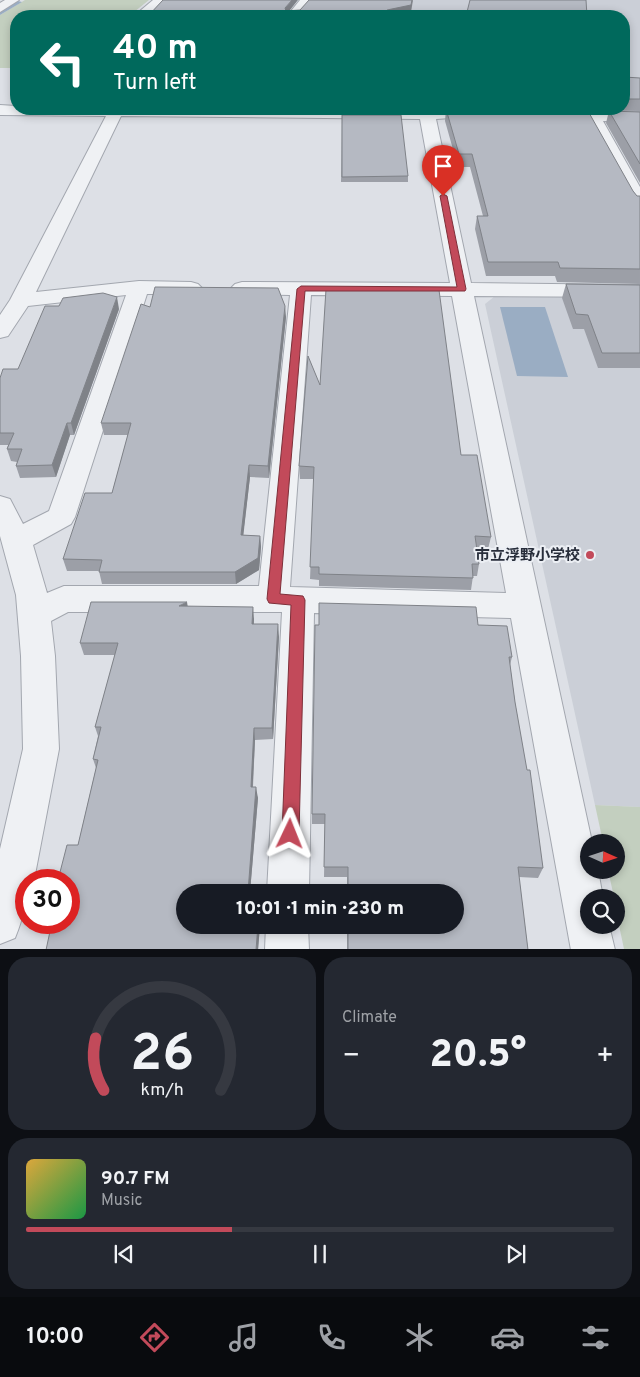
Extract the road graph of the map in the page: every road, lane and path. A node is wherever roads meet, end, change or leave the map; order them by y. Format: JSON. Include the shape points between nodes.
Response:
{"nodes":[{"id":1,"x":13,"y":0,"type":"edge"},
{"id":2,"x":160,"y":0,"type":"edge"},
{"id":3,"x":306,"y":0,"type":"edge"},
{"id":4,"x":0,"y":8,"type":"edge"},
{"id":5,"x":148,"y":10,"type":"edge"},
{"id":6,"x":298,"y":10,"type":"edge"},
{"id":7,"x":114,"y":115,"type":"edge"},
{"id":8,"x":427,"y":115,"type":"joint"},
{"id":9,"x":456,"y":115,"type":"edge"},
{"id":10,"x":535,"y":116,"type":"edge"},
{"id":11,"x":593,"y":117,"type":"junction"},
{"id":12,"x":640,"y":117,"type":"edge"},
{"id":13,"x":640,"y":203,"type":"edge"},
{"id":14,"x":139,"y":287,"type":"junction"},
{"id":15,"x":301,"y":289,"type":"junction"},
{"id":16,"x":462,"y":289,"type":"junction"},
{"id":17,"x":640,"y":291,"type":"edge"},
{"id":18,"x":21,"y":300,"type":"junction"},
{"id":19,"x":0,"y":332,"type":"edge"},
{"id":20,"x":0,"y":506,"type":"edge"},
{"id":21,"x":17,"y":540,"type":"junction"},
{"id":22,"x":286,"y":600,"type":"junction"},
{"id":23,"x":525,"y":606,"type":"junction"},
{"id":24,"x":34,"y":614,"type":"junction"},
{"id":25,"x":288,"y":884,"type":"edge"},
{"id":26,"x":0,"y":923,"type":"edge"},
{"id":27,"x":287,"y":934,"type":"edge"},
{"id":28,"x":286,"y":949,"type":"edge"},
{"id":29,"x":593,"y":949,"type":"edge"}],
"edges":[{"from":1,"to":4,"type":"street"},
{"from":2,"to":5,"type":"street"},
{"from":3,"to":6,"type":"street"},
{"from":7,"to":18,"type":"street"},
{"from":8,"to":9,"type":"street"},
{"from":8,"to":16,"type":"street"},
{"from":10,"to":11,"type":"street"},
{"from":11,"to":12,"type":"street"},
{"from":11,"to":13,"type":"street"},
{"from":14,"to":15,"type":"street"},
{"from":14,"to":18,"type":"street"},
{"from":14,"to":21,"type":"street","via":[[61,517]]},
{"from":15,"to":16,"type":"street"},
{"from":15,"to":22,"type":"street"},
{"from":16,"to":17,"type":"street"},
{"from":16,"to":23,"type":"street"},
{"from":18,"to":19,"type":"street"},
{"from":20,"to":21,"type":"street"},
{"from":21,"to":24,"type":"street"},
{"from":22,"to":23,"type":"street"},
{"from":22,"to":24,"type":"street","via":[[64,599]]},
{"from":22,"to":25,"type":"street"},
{"from":23,"to":29,"type":"street"},
{"from":24,"to":26,"type":"street","via":[[41,749],[13,882]]},
{"from":27,"to":28,"type":"street"}]}
